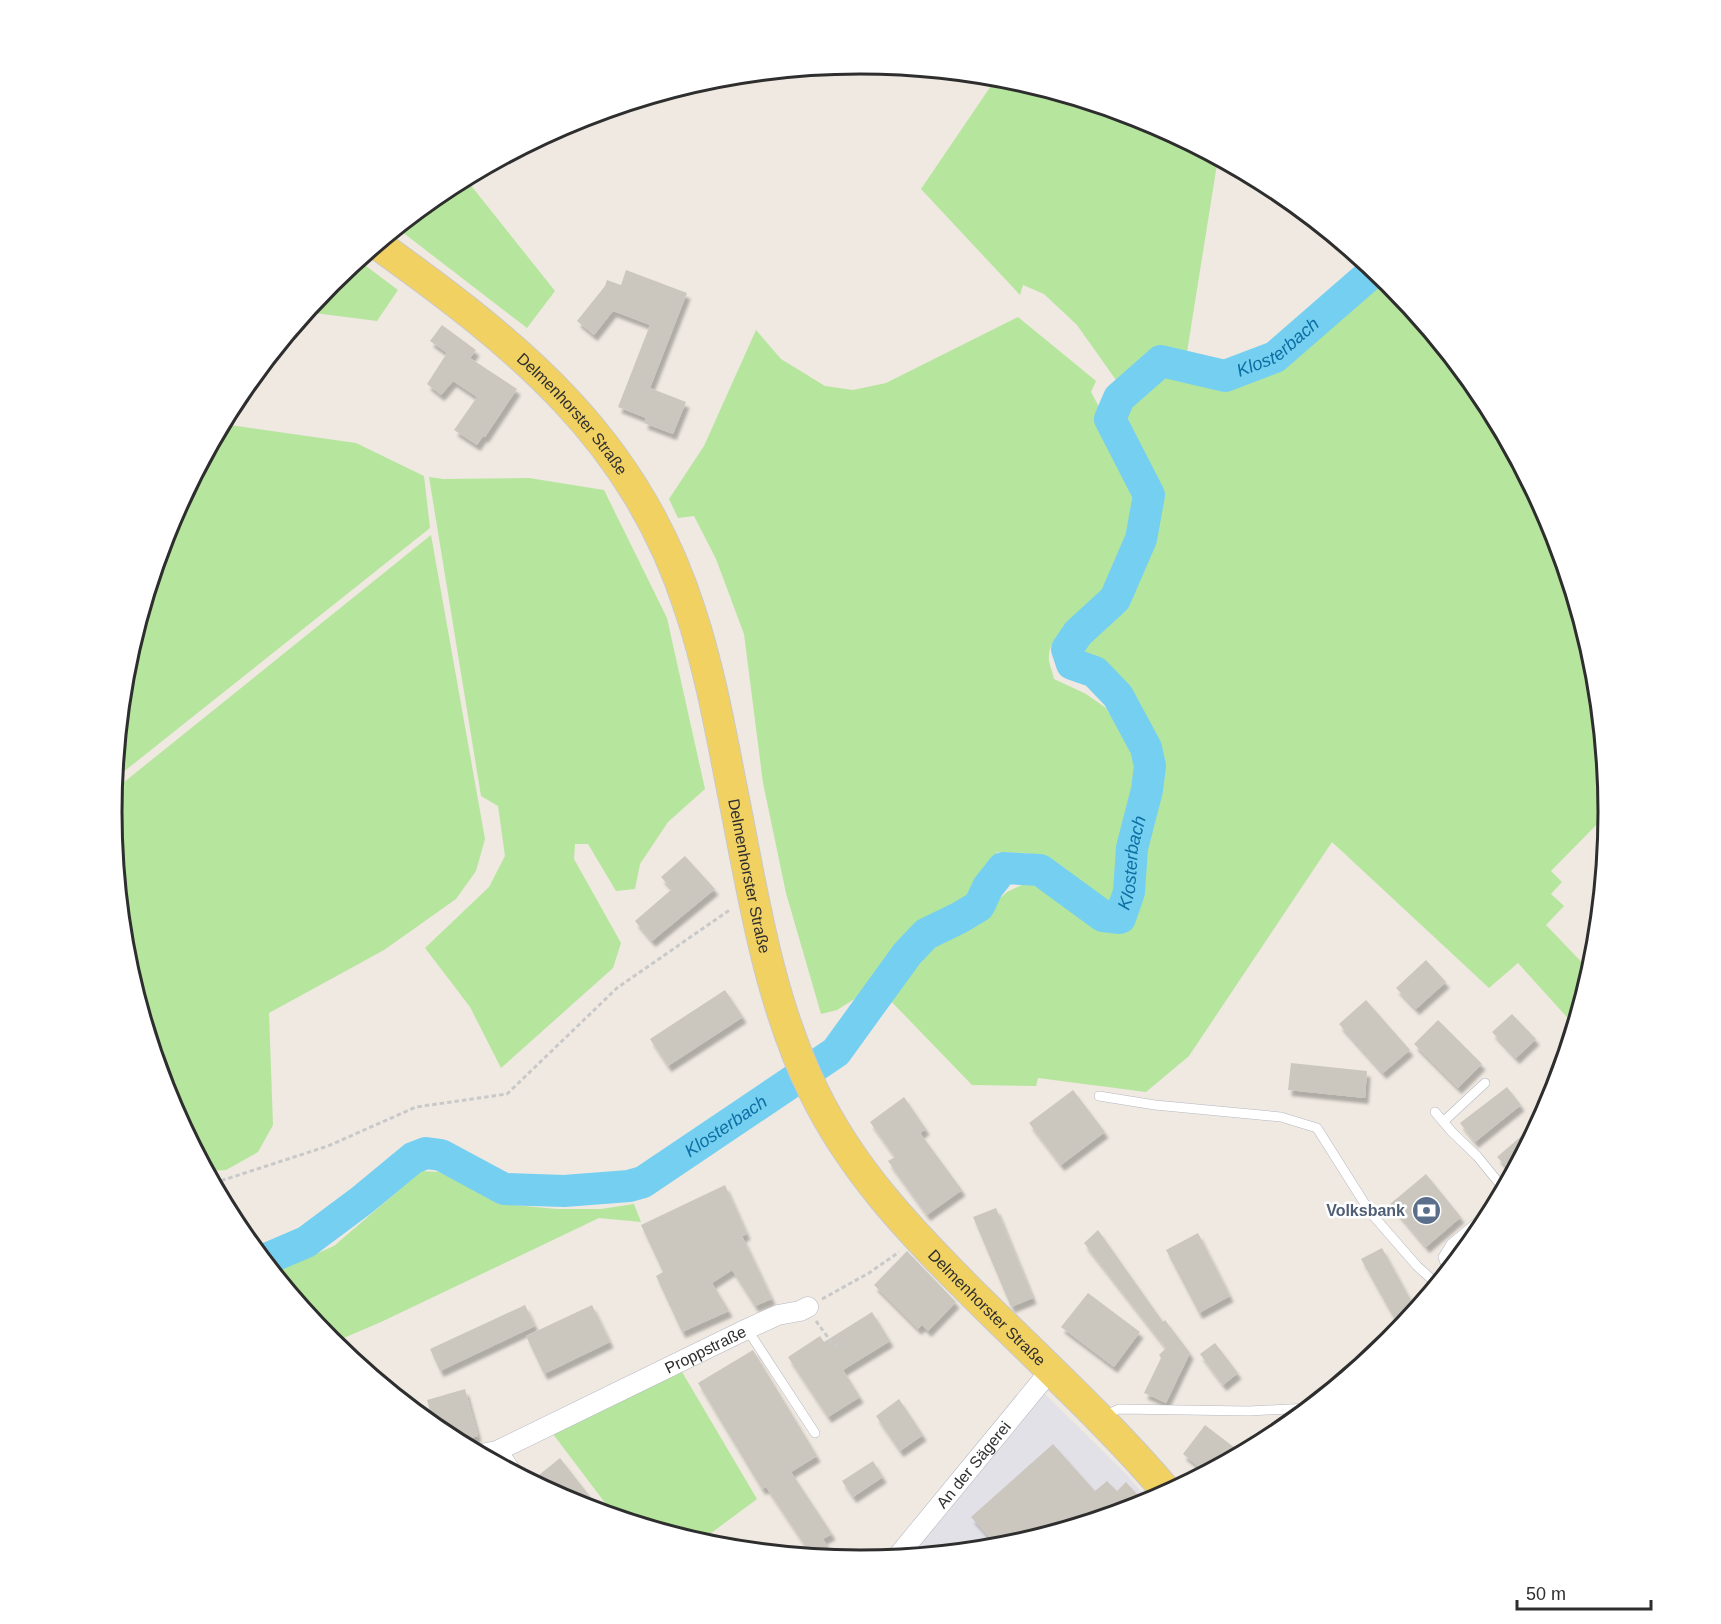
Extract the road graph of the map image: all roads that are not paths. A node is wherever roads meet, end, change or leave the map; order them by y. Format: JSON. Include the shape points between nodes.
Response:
{"nodes":[{"id":1,"x":384,"y":249,"type":"edge"},
{"id":2,"x":1485,"y":1083,"type":"dead end"},
{"id":3,"x":1100,"y":1096,"type":"dead end"},
{"id":4,"x":1435,"y":1113,"type":"dead end"},
{"id":5,"x":1443,"y":1122,"type":"junction"},
{"id":6,"x":1499,"y":1183,"type":"edge"},
{"id":7,"x":1471,"y":1227,"type":"edge"},
{"id":8,"x":1445,"y":1263,"type":"edge"},
{"id":9,"x":1432,"y":1279,"type":"edge"},
{"id":10,"x":807,"y":1307,"type":"road end"},
{"id":11,"x":747,"y":1329,"type":"junction"},
{"id":12,"x":1050,"y":1371,"type":"junction"},
{"id":13,"x":1295,"y":1409,"type":"edge"},
{"id":14,"x":1098,"y":1418,"type":"junction"},
{"id":15,"x":815,"y":1433,"type":"dead end"},
{"id":16,"x":490,"y":1451,"type":"edge"},
{"id":17,"x":1161,"y":1486,"type":"edge"},
{"id":18,"x":903,"y":1549,"type":"edge"}],
"edges":[{"from":1,"to":12,"type":"main road","name":"Delmenhorster Straße","via":[[525,359],[579,414],[633,485],[664,546],[699,639],[769,965],[811,1087],[853,1160],[882,1198]]},
{"from":2,"to":5,"type":"lane"},
{"from":3,"to":9,"type":"lane","via":[[1281,1117],[1317,1128],[1370,1212]]},
{"from":4,"to":5,"type":"lane"},
{"from":5,"to":6,"type":"lane"},
{"from":7,"to":8,"type":"lane","via":[[1451,1244],[1443,1257]]},
{"from":10,"to":11,"type":"street","name":"Proppstraße"},
{"from":11,"to":15,"type":"lane"},
{"from":11,"to":16,"type":"street","name":"Proppstraße"},
{"from":12,"to":14,"type":"main road","name":"Delmenhorster Straße"},
{"from":12,"to":18,"type":"street","name":"An der Sägerei"},
{"from":13,"to":14,"type":"lane","via":[[1119,1409]]},
{"from":14,"to":17,"type":"main road","name":"Delmenhorster Straße"}]}
